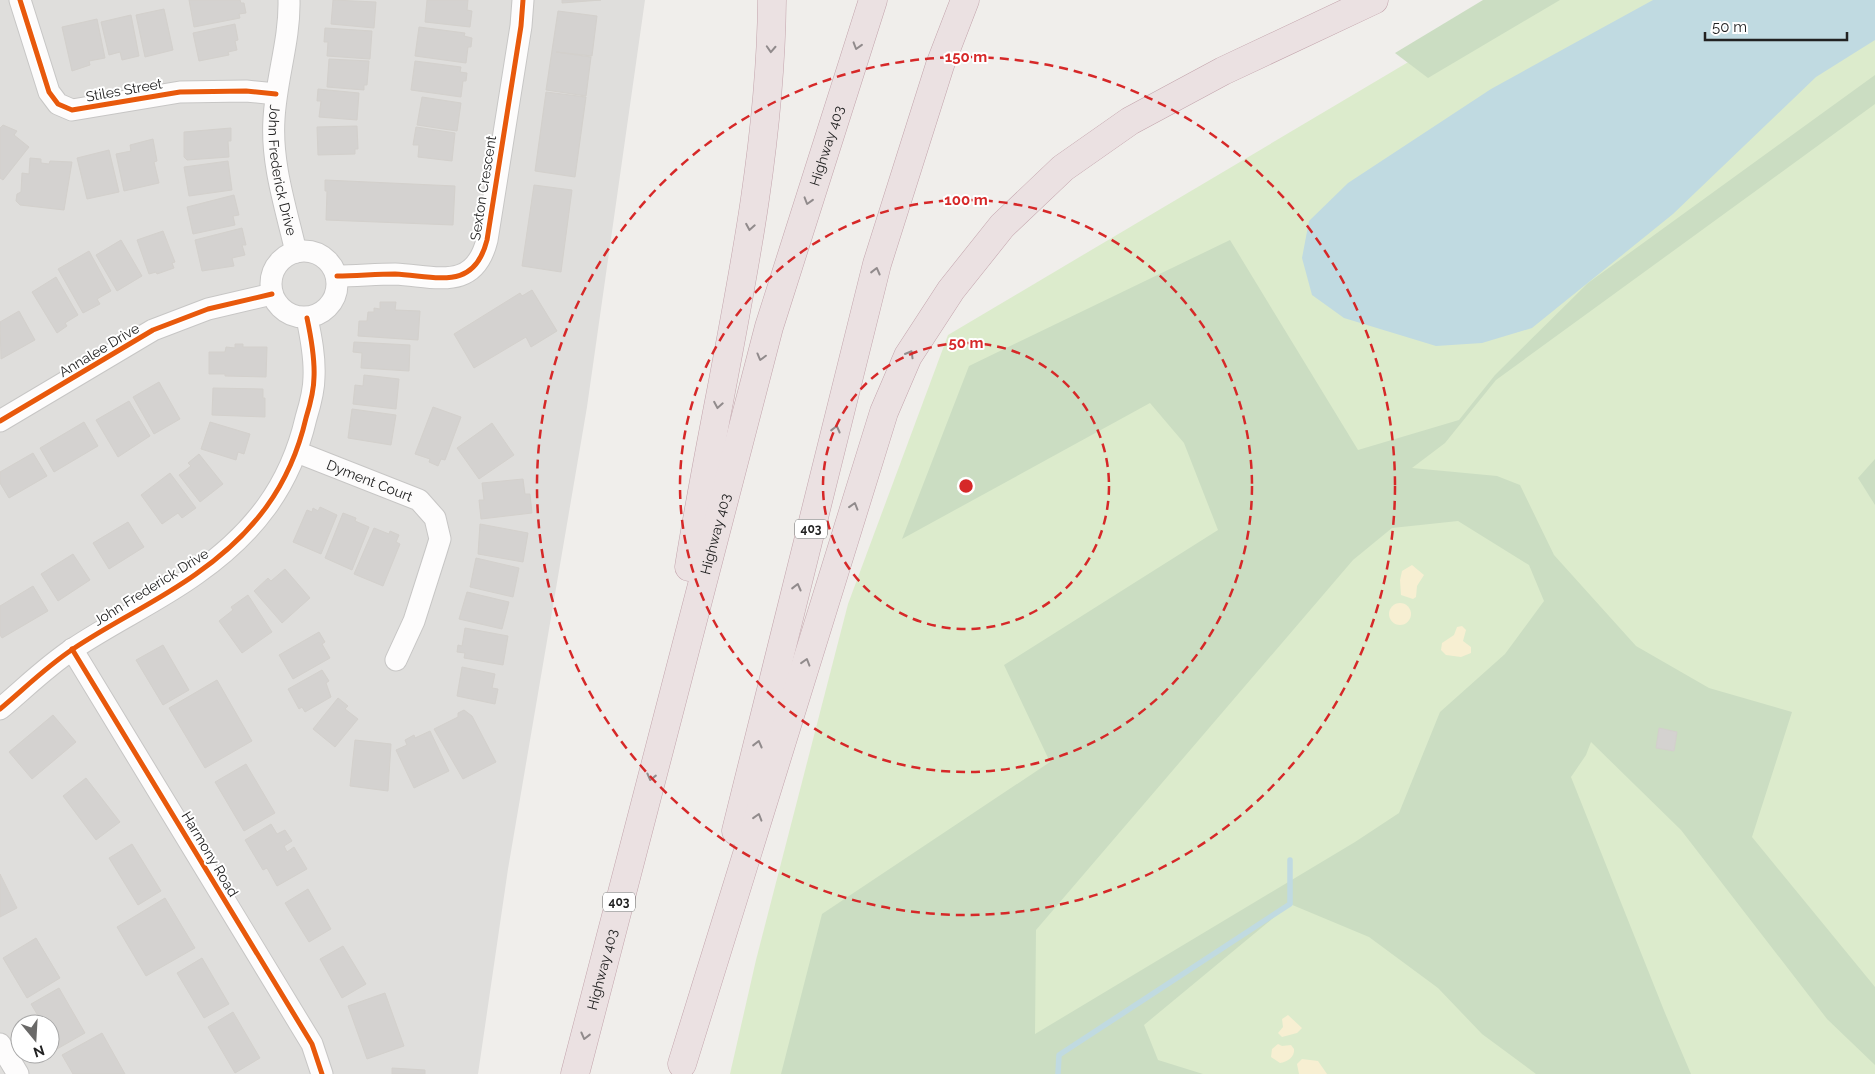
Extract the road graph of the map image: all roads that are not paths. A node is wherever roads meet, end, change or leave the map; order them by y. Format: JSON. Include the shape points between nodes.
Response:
{"nodes":[{"id":1,"x":20,"y":0,"type":"edge"},
{"id":2,"x":289,"y":0,"type":"edge"},
{"id":3,"x":523,"y":0,"type":"edge"},
{"id":4,"x":772,"y":0,"type":"edge"},
{"id":5,"x":873,"y":0,"type":"edge"},
{"id":6,"x":965,"y":0,"type":"edge"},
{"id":7,"x":1374,"y":0,"type":"edge"},
{"id":8,"x":276,"y":94,"type":"junction"},
{"id":9,"x":296,"y":252,"type":"junction"},
{"id":10,"x":336,"y":276,"type":"junction"},
{"id":11,"x":272,"y":294,"type":"junction"},
{"id":12,"x":307,"y":318,"type":"junction"},
{"id":13,"x":0,"y":421,"type":"edge"},
{"id":14,"x":297,"y":452,"type":"junction"},
{"id":15,"x":72,"y":649,"type":"junction"},
{"id":16,"x":396,"y":660,"type":"dead end"},
{"id":17,"x":0,"y":709,"type":"edge"},
{"id":18,"x":663,"y":729,"type":"junction"},
{"id":19,"x":0,"y":1044,"type":"edge"},
{"id":20,"x":681,"y":1069,"type":"edge"},
{"id":21,"x":18,"y":1074,"type":"edge"},
{"id":22,"x":322,"y":1074,"type":"edge"},
{"id":23,"x":575,"y":1074,"type":"edge"}],
"edges":[{"from":1,"to":8,"type":"street","name":"Stiles Street","via":[[49,92],[58,104],[72,110],[180,92]]},
{"from":2,"to":8,"type":"street","name":"John Frederick Drive","via":[[286,46]]},
{"from":3,"to":10,"type":"street","name":"Sexton Crescent","via":[[487,240],[477,266],[449,278],[393,274]]},
{"from":4,"to":18,"type":"highway","one_way":true,"via":[[766,112],[751,223]]},
{"from":5,"to":18,"type":"highway","name":"Highway 403","number":"403","one_way":true,"via":[[769,327]]},
{"from":20,"to":6,"type":"highway","number":"403","one_way":true,"via":[[711,930],[878,264],[940,65]]},
{"from":20,"to":7,"type":"highway","one_way":true,"via":[[884,412],[908,356],[951,290],[1002,226],[1063,168],[1130,122],[1223,71]]},
{"from":8,"to":9,"type":"street","name":"John Frederick Drive","via":[[275,160]]},
{"from":9,"to":10,"type":"street","via":[[316,253],[329,262]]},
{"from":9,"to":11,"type":"street","via":[[286,256],[272,273]]},
{"from":10,"to":12,"type":"street","via":[[334,298],[323,311]]},
{"from":11,"to":12,"type":"street","via":[[289,314]]},
{"from":11,"to":13,"type":"street","name":"Annalee Drive","via":[[208,309],[153,330]]},
{"from":12,"to":14,"type":"street","name":"John Frederick Drive","via":[[314,379]]},
{"from":14,"to":15,"type":"street","name":"John Frederick Drive","via":[[272,502],[228,549],[195,575]]},
{"from":14,"to":16,"type":"street","name":"Dyment Court","via":[[419,500],[434,518],[440,539],[414,621]]},
{"from":15,"to":17,"type":"street","name":"John Frederick Drive"},
{"from":15,"to":22,"type":"street","name":"Harmony Road","via":[[312,1044]]},
{"from":18,"to":23,"type":"highway","name":"Highway 403","number":"403","one_way":true},
{"from":19,"to":21,"type":"street"}]}
